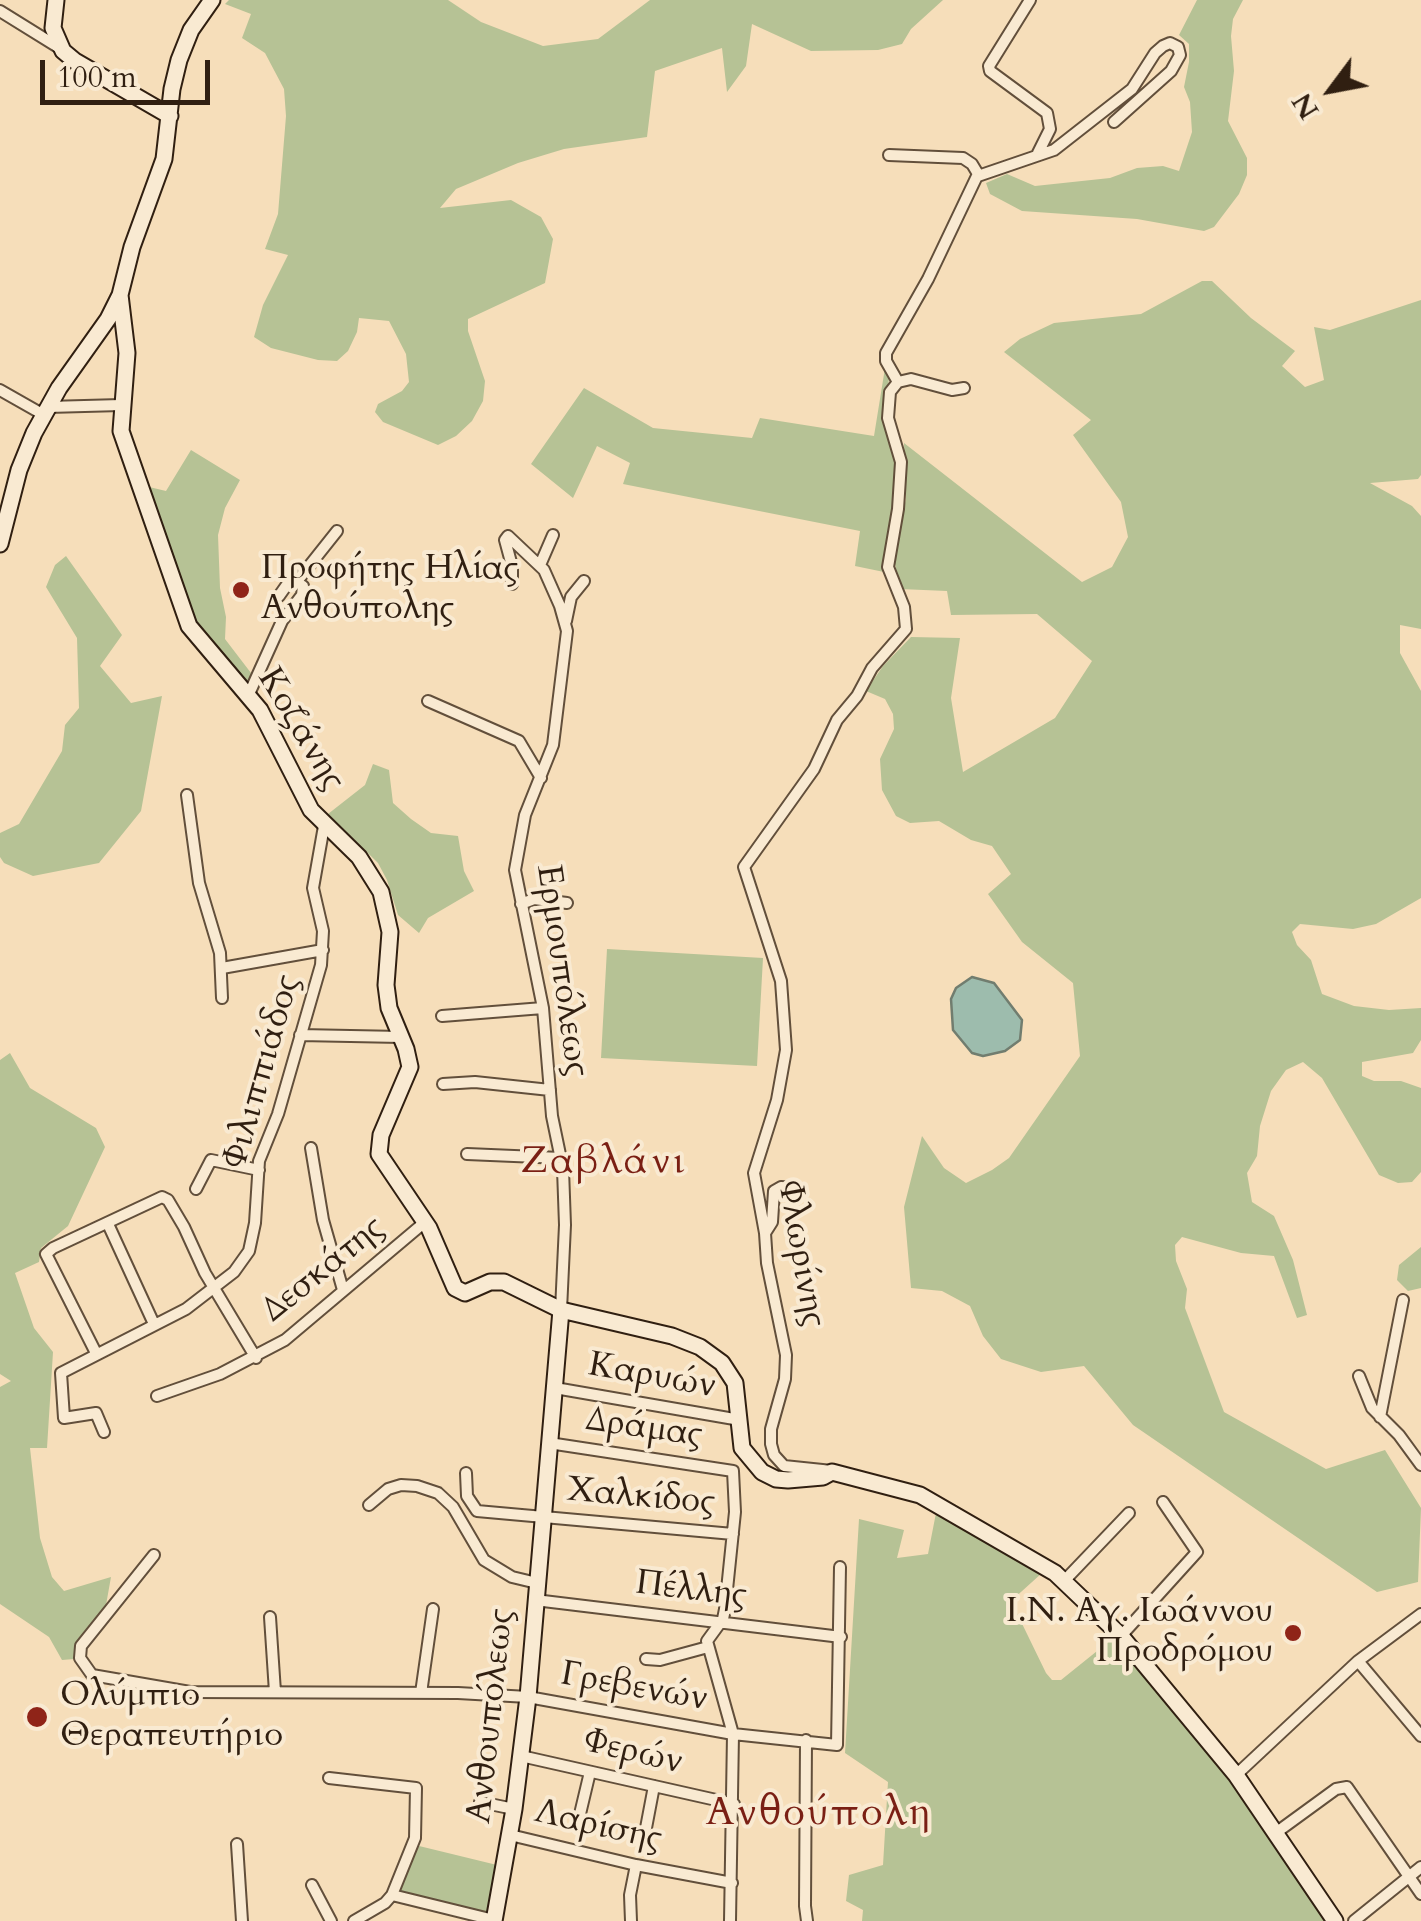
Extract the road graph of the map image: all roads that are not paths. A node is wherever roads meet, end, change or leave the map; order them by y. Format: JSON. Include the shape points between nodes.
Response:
{"nodes":[{"id":1,"x":56,"y":0,"type":"edge"},
{"id":2,"x":212,"y":0,"type":"edge"},
{"id":3,"x":1030,"y":0,"type":"edge"},
{"id":4,"x":0,"y":10,"type":"edge"},
{"id":5,"x":62,"y":51,"type":"junction"},
{"id":6,"x":170,"y":116,"type":"junction"},
{"id":7,"x":1114,"y":122,"type":"dead end"},
{"id":8,"x":1038,"y":153,"type":"junction"},
{"id":9,"x":889,"y":155,"type":"dead end"},
{"id":10,"x":978,"y":176,"type":"junction"},
{"id":11,"x":120,"y":295,"type":"junction"},
{"id":12,"x":898,"y":382,"type":"junction"},
{"id":13,"x":964,"y":388,"type":"dead end"},
{"id":14,"x":0,"y":390,"type":"edge"},
{"id":15,"x":121,"y":405,"type":"junction"},
{"id":16,"x":46,"y":411,"type":"junction"},
{"id":17,"x":337,"y":532,"type":"dead end"},
{"id":18,"x":552,"y":535,"type":"dead end"},
{"id":19,"x":0,"y":544,"type":"edge"},
{"id":20,"x":540,"y":565,"type":"junction"},
{"id":21,"x":298,"y":580,"type":"junction"},
{"id":22,"x":584,"y":581,"type":"dead end"},
{"id":23,"x":512,"y":584,"type":"dead end"},
{"id":24,"x":279,"y":596,"type":"dead end"},
{"id":25,"x":566,"y":622,"type":"junction"},
{"id":26,"x":249,"y":694,"type":"junction"},
{"id":27,"x":428,"y":700,"type":"dead end"},
{"id":28,"x":541,"y":778,"type":"junction"},
{"id":29,"x":187,"y":795,"type":"dead end"},
{"id":30,"x":324,"y":826,"type":"junction"},
{"id":31,"x":567,"y":903,"type":"dead end"},
{"id":32,"x":521,"y":904,"type":"junction"},
{"id":33,"x":323,"y":950,"type":"junction"},
{"id":34,"x":222,"y":968,"type":"junction"},
{"id":35,"x":222,"y":998,"type":"dead end"},
{"id":36,"x":543,"y":1008,"type":"junction"},
{"id":37,"x":442,"y":1016,"type":"dead end"},
{"id":38,"x":300,"y":1035,"type":"junction"},
{"id":39,"x":401,"y":1037,"type":"junction"},
{"id":40,"x":443,"y":1084,"type":"dead end"},
{"id":41,"x":550,"y":1090,"type":"junction"},
{"id":42,"x":310,"y":1148,"type":"dead end"},
{"id":43,"x":467,"y":1154,"type":"dead end"},
{"id":44,"x":561,"y":1158,"type":"junction"},
{"id":45,"x":259,"y":1170,"type":"junction"},
{"id":46,"x":794,"y":1188,"type":"dead end"},
{"id":47,"x":196,"y":1189,"type":"dead end"},
{"id":48,"x":425,"y":1222,"type":"junction"},
{"id":49,"x":108,"y":1224,"type":"junction"},
{"id":50,"x":766,"y":1233,"type":"junction"},
{"id":51,"x":215,"y":1288,"type":"junction"},
{"id":52,"x":344,"y":1290,"type":"junction"},
{"id":53,"x":1403,"y":1300,"type":"dead end"},
{"id":54,"x":561,"y":1310,"type":"junction"},
{"id":55,"x":154,"y":1324,"type":"junction"},
{"id":56,"x":96,"y":1353,"type":"junction"},
{"id":57,"x":256,"y":1358,"type":"junction"},
{"id":58,"x":1359,"y":1376,"type":"dead end"},
{"id":59,"x":555,"y":1388,"type":"junction"},
{"id":60,"x":157,"y":1396,"type":"dead end"},
{"id":61,"x":1380,"y":1417,"type":"junction"},
{"id":62,"x":740,"y":1420,"type":"junction"},
{"id":63,"x":104,"y":1432,"type":"dead end"},
{"id":64,"x":549,"y":1443,"type":"junction"},
{"id":65,"x":1421,"y":1466,"type":"edge"},
{"id":66,"x":832,"y":1472,"type":"junction"},
{"id":67,"x":466,"y":1473,"type":"dead end"},
{"id":68,"x":1163,"y":1502,"type":"dead end"},
{"id":69,"x":368,"y":1505,"type":"dead end"},
{"id":70,"x":1129,"y":1513,"type":"dead end"},
{"id":71,"x":543,"y":1517,"type":"junction"},
{"id":72,"x":733,"y":1534,"type":"junction"},
{"id":73,"x":154,"y":1555,"type":"dead end"},
{"id":74,"x":840,"y":1567,"type":"dead end"},
{"id":75,"x":1065,"y":1580,"type":"junction"},
{"id":76,"x":537,"y":1583,"type":"junction"},
{"id":77,"x":535,"y":1600,"type":"junction"},
{"id":78,"x":432,"y":1610,"type":"dead end"},
{"id":79,"x":1421,"y":1614,"type":"edge"},
{"id":80,"x":270,"y":1617,"type":"dead end"},
{"id":81,"x":720,"y":1622,"type":"junction"},
{"id":82,"x":1121,"y":1636,"type":"junction"},
{"id":83,"x":841,"y":1637,"type":"junction"},
{"id":84,"x":708,"y":1647,"type":"junction"},
{"id":85,"x":646,"y":1659,"type":"dead end"},
{"id":86,"x":1358,"y":1661,"type":"junction"},
{"id":87,"x":274,"y":1692,"type":"junction"},
{"id":88,"x":421,"y":1692,"type":"junction"},
{"id":89,"x":528,"y":1696,"type":"junction"},
{"id":90,"x":1416,"y":1721,"type":"edge"},
{"id":91,"x":733,"y":1734,"type":"junction"},
{"id":92,"x":1421,"y":1736,"type":"edge"},
{"id":93,"x":806,"y":1740,"type":"junction"},
{"id":94,"x":521,"y":1756,"type":"junction"},
{"id":95,"x":590,"y":1772,"type":"junction"},
{"id":96,"x":1236,"y":1775,"type":"junction"},
{"id":97,"x":330,"y":1778,"type":"dead end"},
{"id":98,"x":654,"y":1786,"type":"junction"},
{"id":99,"x":480,"y":1802,"type":"dead end"},
{"id":100,"x":734,"y":1804,"type":"junction"},
{"id":101,"x":514,"y":1809,"type":"junction"},
{"id":102,"x":580,"y":1814,"type":"dead end"},
{"id":103,"x":646,"y":1828,"type":"dead end"},
{"id":104,"x":1277,"y":1832,"type":"junction"},
{"id":105,"x":510,"y":1835,"type":"junction"},
{"id":106,"x":237,"y":1844,"type":"dead end"},
{"id":107,"x":636,"y":1865,"type":"junction"},
{"id":108,"x":1421,"y":1866,"type":"edge"},
{"id":109,"x":1408,"y":1878,"type":"junction"},
{"id":110,"x":732,"y":1883,"type":"junction"},
{"id":111,"x":312,"y":1885,"type":"dead end"},
{"id":112,"x":1421,"y":1894,"type":"edge"},
{"id":113,"x":392,"y":1896,"type":"junction"},
{"id":114,"x":494,"y":1920,"type":"edge"},
{"id":115,"x":242,"y":1921,"type":"edge"},
{"id":116,"x":330,"y":1921,"type":"edge"},
{"id":117,"x":354,"y":1921,"type":"edge"},
{"id":118,"x":631,"y":1921,"type":"edge"},
{"id":119,"x":730,"y":1921,"type":"edge"},
{"id":120,"x":808,"y":1921,"type":"edge"},
{"id":121,"x":1335,"y":1921,"type":"edge"},
{"id":122,"x":1354,"y":1921,"type":"edge"}],
"edges":[{"from":1,"to":5,"type":"street","via":[[53,28]]},
{"from":2,"to":6,"type":"street","name":"Κοζάνης","via":[[182,50]]},
{"from":3,"to":8,"type":"street","via":[[989,66],[1047,113],[1050,129]]},
{"from":4,"to":5,"type":"street"},
{"from":5,"to":6,"type":"street"},
{"from":6,"to":11,"type":"street","name":"Κοζάνης","via":[[164,159]]},
{"from":7,"to":8,"type":"street","via":[[1171,71],[1178,47],[1164,46],[1132,89],[1065,143]]},
{"from":8,"to":10,"type":"street"},
{"from":9,"to":10,"type":"street","via":[[963,158]]},
{"from":10,"to":12,"type":"street","via":[[886,354]]},
{"from":11,"to":15,"type":"street","name":"Κοζάνης","via":[[127,353]]},
{"from":11,"to":16,"type":"street"},
{"from":12,"to":13,"type":"street"},
{"from":12,"to":50,"type":"street","name":"Φλωρίνης","via":[[888,404],[901,456],[888,567],[905,612],[904,632],[872,668],[814,769],[744,867],[780,981],[786,1050],[754,1173]]},
{"from":14,"to":16,"type":"street"},
{"from":15,"to":16,"type":"street"},
{"from":15,"to":26,"type":"street","name":"Κοζάνης","via":[[127,453],[183,614]]},
{"from":16,"to":19,"type":"street","via":[[20,470]]},
{"from":17,"to":21,"type":"street"},
{"from":18,"to":20,"type":"street"},
{"from":20,"to":23,"type":"street","name":"Ερμουπόλεως","via":[[506,537]]},
{"from":20,"to":25,"type":"street","name":"Ερμουπόλεως"},
{"from":21,"to":24,"type":"street","via":[[288,581]]},
{"from":21,"to":26,"type":"street","via":[[303,592]]},
{"from":22,"to":25,"type":"street"},
{"from":25,"to":28,"type":"street","name":"Ερμουπόλεως","via":[[558,720]]},
{"from":26,"to":30,"type":"street","name":"Κοζάνης"},
{"from":27,"to":28,"type":"street","via":[[517,740]]},
{"from":28,"to":32,"type":"street","name":"Ερμουπόλεως","via":[[524,814],[516,857]]},
{"from":29,"to":34,"type":"street","via":[[199,883]]},
{"from":30,"to":33,"type":"street","name":"Φιλιππιάδος","via":[[313,888]]},
{"from":30,"to":39,"type":"street","name":"Κοζάνης","via":[[365,864],[385,902],[388,1000]]},
{"from":31,"to":32,"type":"street"},
{"from":32,"to":36,"type":"street","name":"Ερμουπόλεως"},
{"from":33,"to":34,"type":"street"},
{"from":33,"to":38,"type":"street","name":"Φιλιππιάδος"},
{"from":34,"to":35,"type":"street"},
{"from":36,"to":37,"type":"street"},
{"from":36,"to":41,"type":"street","name":"Ερμουπόλεως"},
{"from":38,"to":39,"type":"street"},
{"from":38,"to":45,"type":"street","name":"Φιλιππιάδος"},
{"from":39,"to":48,"type":"street","name":"Κοζάνης","via":[[410,1069],[379,1154]]},
{"from":40,"to":41,"type":"street"},
{"from":41,"to":44,"type":"street","name":"Ερμουπόλεως"},
{"from":42,"to":52,"type":"street"},
{"from":43,"to":44,"type":"street"},
{"from":44,"to":54,"type":"street","name":"Ερμουπόλεως"},
{"from":45,"to":47,"type":"street","via":[[211,1160]]},
{"from":45,"to":51,"type":"street","name":"Φιλιππιάδος","via":[[246,1256]]},
{"from":46,"to":50,"type":"street","via":[[774,1191]]},
{"from":48,"to":52,"type":"street","name":"Δεσκάτης"},
{"from":48,"to":54,"type":"street","name":"Κοζάνης","via":[[458,1291],[498,1281]]},
{"from":49,"to":51,"type":"street","via":[[162,1196]]},
{"from":49,"to":55,"type":"street"},
{"from":49,"to":56,"type":"street","via":[[46,1254]]},
{"from":50,"to":66,"type":"street","name":"Φλωρίνης","via":[[786,1355],[771,1447],[784,1466]]},
{"from":51,"to":55,"type":"street","name":"Φιλιππιάδος"},
{"from":51,"to":57,"type":"street"},
{"from":52,"to":57,"type":"street","name":"Δεσκάτης"},
{"from":53,"to":61,"type":"street"},
{"from":54,"to":59,"type":"street","name":"Ανθουπόλεως"},
{"from":54,"to":62,"type":"street","name":"Κοζάνης","via":[[700,1346],[734,1380]]},
{"from":55,"to":56,"type":"street","name":"Φιλιππιάδος"},
{"from":56,"to":63,"type":"street","name":"Φιλιππιάδος","via":[[61,1372],[64,1418],[96,1414]]},
{"from":57,"to":60,"type":"street","name":"Δεσκάτης"},
{"from":58,"to":61,"type":"street"},
{"from":59,"to":62,"type":"street","name":"Καρυών"},
{"from":59,"to":64,"type":"street","name":"Ανθουπόλεως"},
{"from":61,"to":65,"type":"street"},
{"from":62,"to":66,"type":"street","name":"Κοζάνης","via":[[744,1452],[764,1474],[788,1480]]},
{"from":64,"to":71,"type":"street","name":"Ανθουπόλεως"},
{"from":64,"to":72,"type":"street","name":"Δράμας","via":[[730,1469]]},
{"from":66,"to":75,"type":"street","name":"Φλωρίνης","via":[[920,1494]]},
{"from":67,"to":71,"type":"street","via":[[475,1510]]},
{"from":68,"to":82,"type":"street","via":[[1197,1552]]},
{"from":69,"to":76,"type":"street","via":[[401,1485],[438,1493],[488,1563]]},
{"from":70,"to":75,"type":"street"},
{"from":71,"to":72,"type":"street","name":"Χαλκίδος"},
{"from":71,"to":76,"type":"street","name":"Ανθουπόλεως"},
{"from":72,"to":81,"type":"street"},
{"from":73,"to":87,"type":"street","name":"Γρεβενών","via":[[84,1642],[79,1654],[85,1668],[102,1678],[190,1692]]},
{"from":74,"to":83,"type":"street"},
{"from":75,"to":82,"type":"street","name":"Φλωρίνης"},
{"from":76,"to":77,"type":"street","name":"Ανθουπόλεως"},
{"from":77,"to":81,"type":"street","name":"Πέλλης"},
{"from":77,"to":89,"type":"street","name":"Ανθουπόλεως"},
{"from":78,"to":88,"type":"street"},
{"from":79,"to":86,"type":"street"},
{"from":80,"to":87,"type":"street"},
{"from":81,"to":83,"type":"street","name":"Πέλλης"},
{"from":81,"to":84,"type":"street"},
{"from":82,"to":96,"type":"street","name":"Φλωρίνης"},
{"from":83,"to":93,"type":"street","name":"Γρεβενών","via":[[838,1745]]},
{"from":84,"to":85,"type":"street"},
{"from":84,"to":91,"type":"street"},
{"from":86,"to":90,"type":"street"},
{"from":86,"to":96,"type":"street"},
{"from":87,"to":88,"type":"street","name":"Γρεβενών"},
{"from":88,"to":89,"type":"street","name":"Γρεβενών"},
{"from":89,"to":91,"type":"street","name":"Γρεβενών"},
{"from":89,"to":94,"type":"street","name":"Ανθουπόλεως"},
{"from":90,"to":92,"type":"street"},
{"from":91,"to":93,"type":"street","name":"Γρεβενών"},
{"from":91,"to":100,"type":"street"},
{"from":93,"to":120,"type":"street"},
{"from":94,"to":95,"type":"street","name":"Φερών"},
{"from":94,"to":101,"type":"street","name":"Ανθουπόλεως"},
{"from":95,"to":98,"type":"street","name":"Φερών"},
{"from":95,"to":102,"type":"street"},
{"from":96,"to":104,"type":"street","name":"Φλωρίνης"},
{"from":97,"to":113,"type":"street","via":[[416,1788],[415,1838]]},
{"from":98,"to":100,"type":"street","name":"Φερών"},
{"from":98,"to":103,"type":"street"},
{"from":99,"to":101,"type":"street"},
{"from":100,"to":110,"type":"street"},
{"from":101,"to":105,"type":"street","name":"Ανθουπόλεως"},
{"from":104,"to":109,"type":"street","via":[[1344,1786]]},
{"from":104,"to":121,"type":"street","name":"Φλωρίνης"},
{"from":105,"to":107,"type":"street","name":"Λαρίσης"},
{"from":105,"to":114,"type":"street","name":"Ανθουπόλεως"},
{"from":106,"to":115,"type":"street"},
{"from":107,"to":110,"type":"street","name":"Λαρίσης"},
{"from":107,"to":118,"type":"street"},
{"from":108,"to":109,"type":"street"},
{"from":109,"to":112,"type":"street"},
{"from":109,"to":122,"type":"street"},
{"from":110,"to":119,"type":"street"},
{"from":111,"to":116,"type":"street"},
{"from":113,"to":114,"type":"street"},
{"from":113,"to":117,"type":"street"}]}
